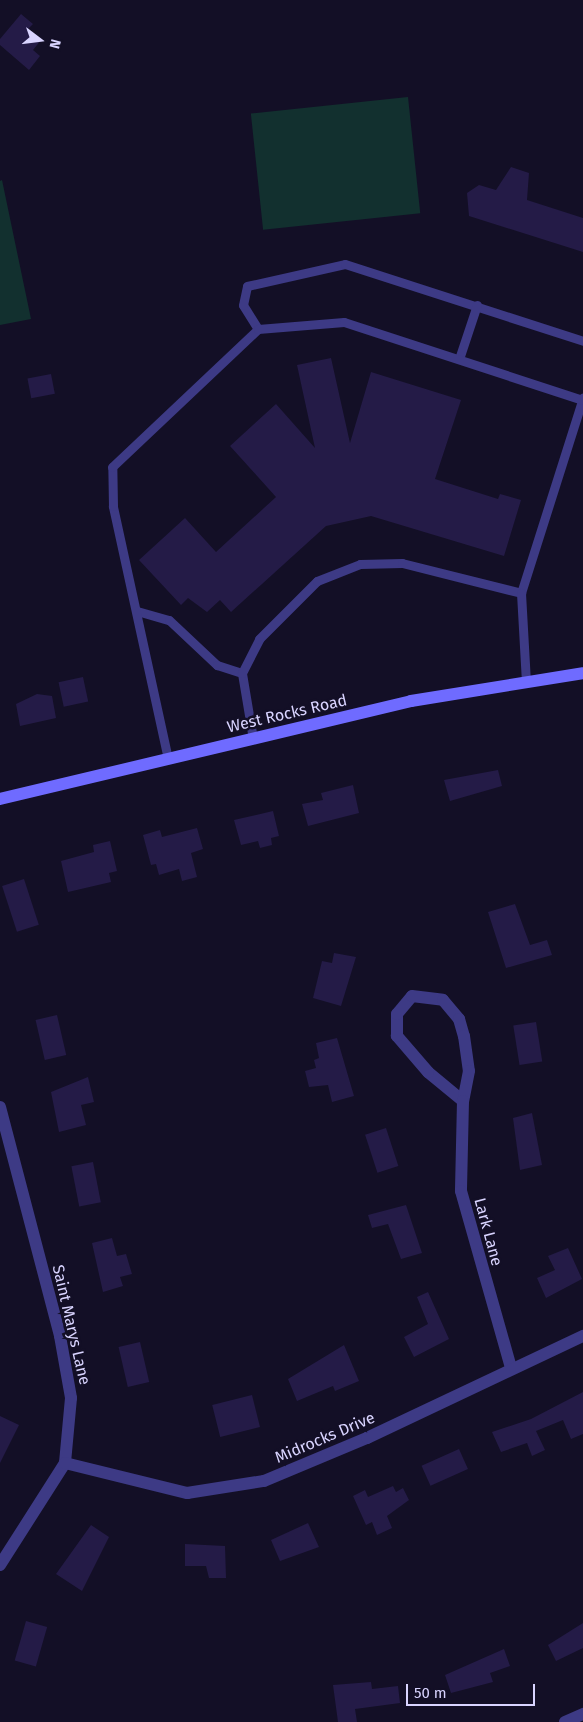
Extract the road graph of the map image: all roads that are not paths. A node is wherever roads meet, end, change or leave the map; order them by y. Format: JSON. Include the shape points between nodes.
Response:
{"nodes":[{"id":1,"x":477,"y":305,"type":"junction"},
{"id":2,"x":258,"y":329,"type":"junction"},
{"id":3,"x":583,"y":341,"type":"edge"},
{"id":4,"x":459,"y":359,"type":"junction"},
{"id":5,"x":583,"y":399,"type":"edge"},
{"id":6,"x":521,"y":593,"type":"junction"},
{"id":7,"x":137,"y":611,"type":"junction"},
{"id":8,"x":242,"y":673,"type":"junction"},
{"id":9,"x":583,"y":673,"type":"edge"},
{"id":10,"x":526,"y":682,"type":"junction"},
{"id":11,"x":253,"y":739,"type":"junction"},
{"id":12,"x":168,"y":759,"type":"junction"},
{"id":13,"x":0,"y":799,"type":"edge"},
{"id":14,"x":463,"y":1101,"type":"junction"},
{"id":15,"x":0,"y":1107,"type":"edge"},
{"id":16,"x":2,"y":1122,"type":"edge"},
{"id":17,"x":583,"y":1336,"type":"edge"},
{"id":18,"x":511,"y":1368,"type":"junction"},
{"id":19,"x":65,"y":1463,"type":"junction"},
{"id":20,"x":0,"y":1565,"type":"edge"},
{"id":21,"x":583,"y":1714,"type":"edge"},
{"id":22,"x":565,"y":1722,"type":"edge"}],
"edges":[{"from":1,"to":2,"type":"lane","via":[[345,264],[247,286],[243,305]]},
{"from":1,"to":3,"type":"lane"},
{"from":1,"to":4,"type":"lane"},
{"from":2,"to":4,"type":"lane","via":[[344,322]]},
{"from":2,"to":7,"type":"lane","via":[[112,467],[114,506]]},
{"from":4,"to":5,"type":"lane"},
{"from":5,"to":6,"type":"lane"},
{"from":6,"to":8,"type":"lane","via":[[402,563],[360,564],[318,581],[259,639]]},
{"from":6,"to":10,"type":"lane"},
{"from":7,"to":8,"type":"lane","via":[[169,620],[217,664]]},
{"from":7,"to":12,"type":"lane"},
{"from":8,"to":11,"type":"lane"},
{"from":9,"to":10,"type":"main road","name":"West Rocks Road"},
{"from":10,"to":11,"type":"main road","name":"West Rocks Road","via":[[411,701]]},
{"from":11,"to":12,"type":"main road","name":"West Rocks Road"},
{"from":12,"to":13,"type":"main road","name":"West Rocks Road"},
{"from":14,"to":14,"type":"street","name":"Lark Lane","via":[[469,1071],[459,1019],[443,1000],[412,996],[397,1014],[397,1036],[417,1061]]},
{"from":14,"to":18,"type":"street","name":"Lark Lane","via":[[460,1158],[465,1217]]},
{"from":15,"to":16,"type":"street","name":"Saint Marys Lane"},
{"from":16,"to":19,"type":"street","name":"Saint Marys Lane","via":[[60,1336],[71,1398]]},
{"from":17,"to":18,"type":"street","name":"Midrocks Drive"},
{"from":18,"to":19,"type":"street","name":"Midrocks Drive","via":[[368,1438],[264,1481],[187,1493]]},
{"from":19,"to":20,"type":"street","name":"Saint Marys Lane"},
{"from":21,"to":22,"type":"street"}]}
